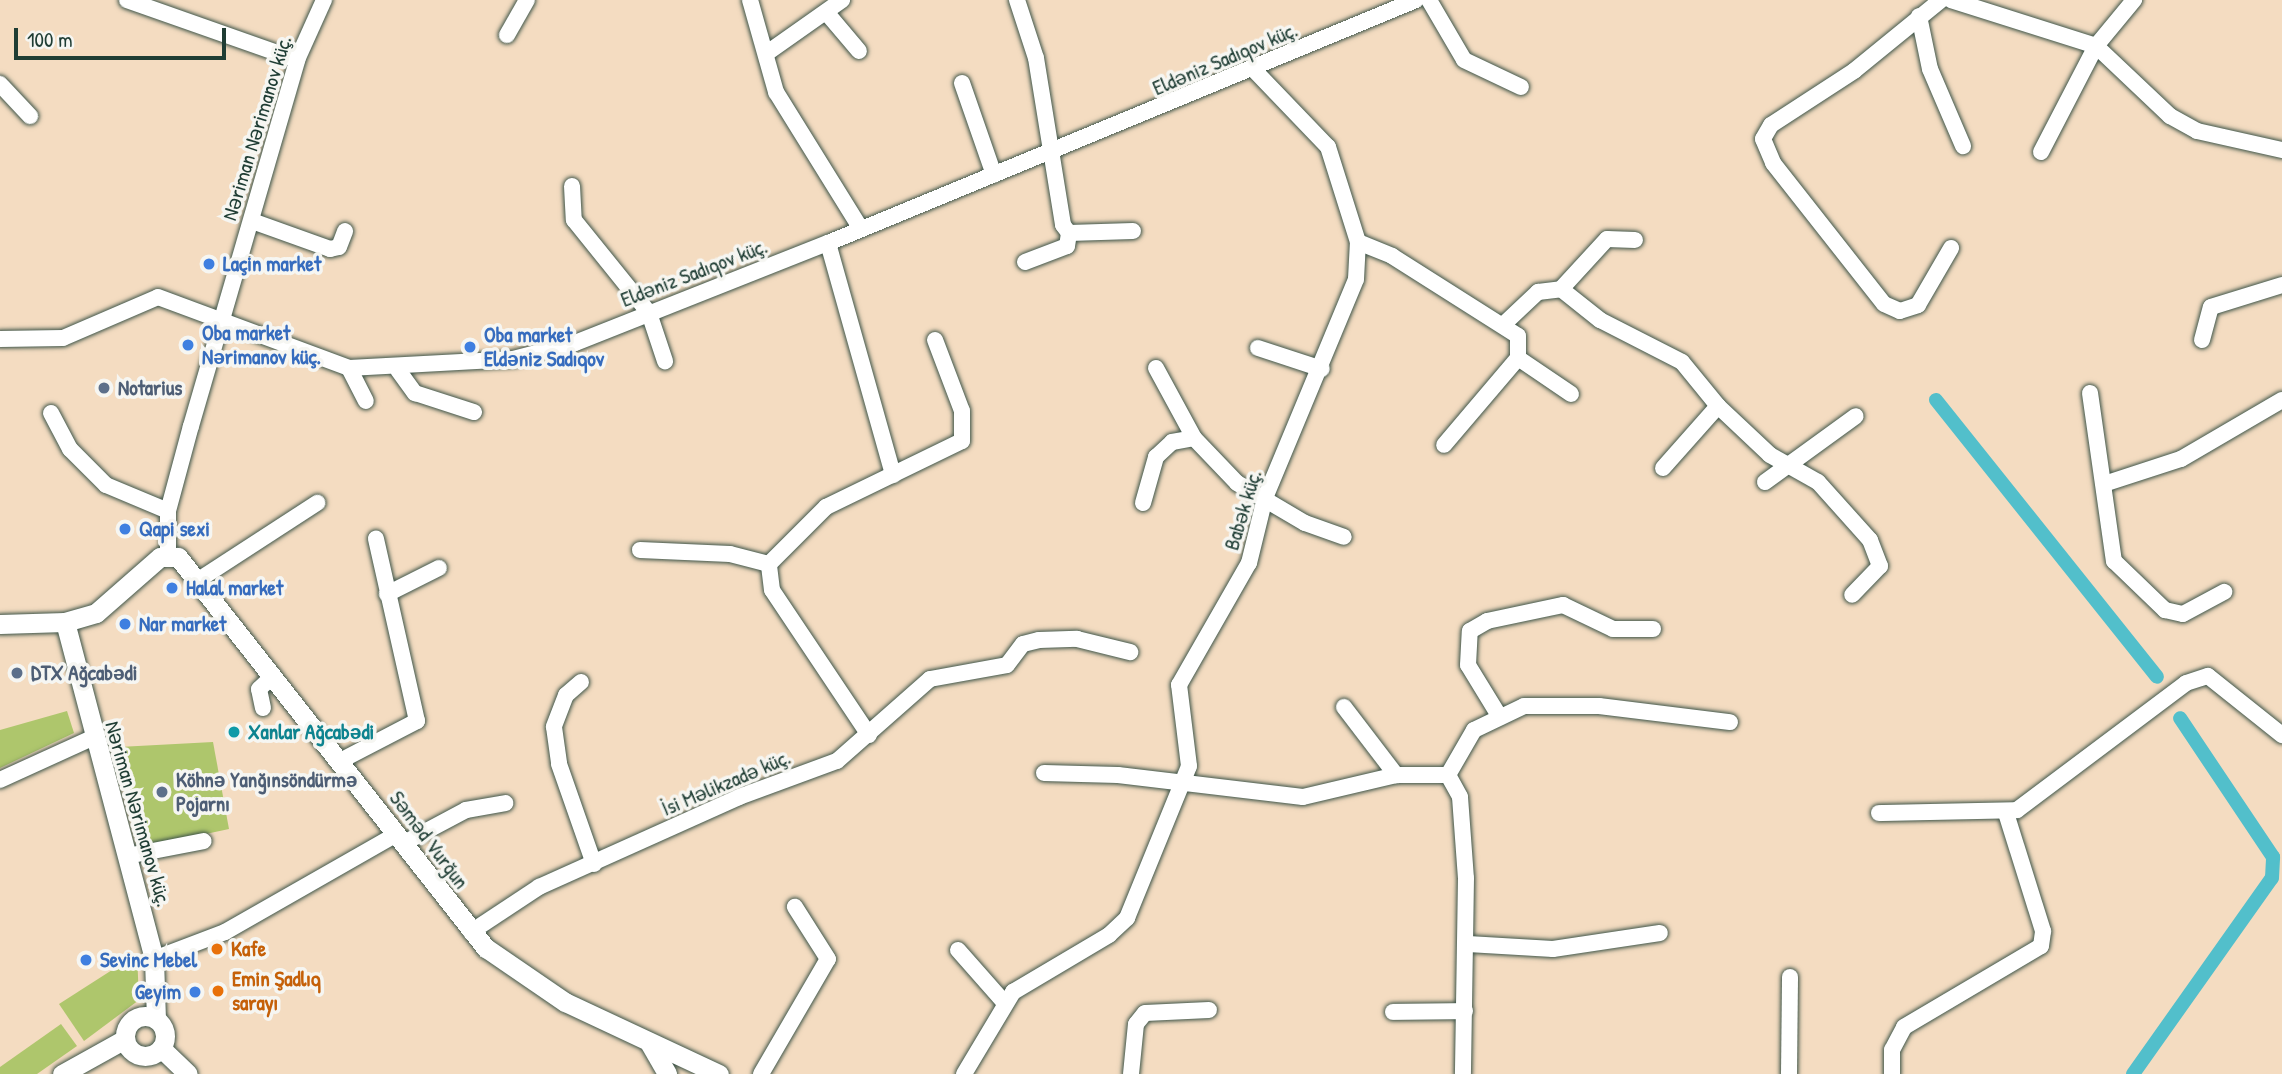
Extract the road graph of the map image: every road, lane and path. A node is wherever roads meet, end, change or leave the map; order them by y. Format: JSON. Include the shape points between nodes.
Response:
{"nodes":[{"id":1,"x":127,"y":0,"type":"edge"},
{"id":2,"x":324,"y":0,"type":"edge"},
{"id":3,"x":527,"y":0,"type":"edge"},
{"id":4,"x":750,"y":0,"type":"edge"},
{"id":5,"x":842,"y":0,"type":"edge"},
{"id":6,"x":1017,"y":0,"type":"edge"},
{"id":7,"x":1429,"y":0,"type":"edge"},
{"id":8,"x":1941,"y":0,"type":"edge"},
{"id":9,"x":1951,"y":0,"type":"edge"},
{"id":10,"x":2134,"y":0,"type":"edge"},
{"id":11,"x":1408,"y":1,"type":"edge"},
{"id":12,"x":826,"y":12,"type":"junction"},
{"id":13,"x":1919,"y":16,"type":"junction"},
{"id":14,"x":507,"y":35,"type":"dead end"},
{"id":15,"x":2096,"y":47,"type":"junction"},
{"id":16,"x":859,"y":51,"type":"dead end"},
{"id":17,"x":767,"y":53,"type":"junction"},
{"id":18,"x":297,"y":60,"type":"junction"},
{"id":19,"x":1255,"y":71,"type":"junction"},
{"id":20,"x":962,"y":83,"type":"dead end"},
{"id":21,"x":0,"y":84,"type":"edge"},
{"id":22,"x":1521,"y":87,"type":"dead end"},
{"id":23,"x":30,"y":117,"type":"dead end"},
{"id":24,"x":1963,"y":146,"type":"dead end"},
{"id":25,"x":2282,"y":150,"type":"edge"},
{"id":26,"x":2041,"y":152,"type":"dead end"},
{"id":27,"x":1049,"y":154,"type":"junction"},
{"id":28,"x":994,"y":176,"type":"junction"},
{"id":29,"x":572,"y":186,"type":"dead end"},
{"id":30,"x":252,"y":220,"type":"junction"},
{"id":31,"x":862,"y":229,"type":"junction"},
{"id":32,"x":345,"y":231,"type":"dead end"},
{"id":33,"x":1133,"y":231,"type":"dead end"},
{"id":34,"x":1069,"y":233,"type":"junction"},
{"id":35,"x":1635,"y":240,"type":"dead end"},
{"id":36,"x":1358,"y":242,"type":"junction"},
{"id":37,"x":828,"y":243,"type":"junction"},
{"id":38,"x":1951,"y":248,"type":"dead end"},
{"id":39,"x":1025,"y":262,"type":"dead end"},
{"id":40,"x":2282,"y":285,"type":"edge"},
{"id":41,"x":1561,"y":289,"type":"junction"},
{"id":42,"x":649,"y":313,"type":"junction"},
{"id":43,"x":225,"y":318,"type":"junction"},
{"id":44,"x":1504,"y":324,"type":"junction"},
{"id":45,"x":0,"y":339,"type":"edge"},
{"id":46,"x":935,"y":340,"type":"dead end"},
{"id":47,"x":2202,"y":340,"type":"dead end"},
{"id":48,"x":1258,"y":348,"type":"dead end"},
{"id":49,"x":1518,"y":358,"type":"junction"},
{"id":50,"x":665,"y":361,"type":"dead end"},
{"id":51,"x":349,"y":368,"type":"junction"},
{"id":52,"x":1156,"y":368,"type":"dead end"},
{"id":53,"x":1322,"y":369,"type":"junction"},
{"id":54,"x":398,"y":370,"type":"junction"},
{"id":55,"x":2090,"y":393,"type":"dead end"},
{"id":56,"x":1571,"y":394,"type":"dead end"},
{"id":57,"x":2282,"y":400,"type":"edge"},
{"id":58,"x":366,"y":401,"type":"dead end"},
{"id":59,"x":1718,"y":406,"type":"junction"},
{"id":60,"x":474,"y":412,"type":"dead end"},
{"id":61,"x":51,"y":413,"type":"dead end"},
{"id":62,"x":1856,"y":416,"type":"dead end"},
{"id":63,"x":1194,"y":438,"type":"junction"},
{"id":64,"x":1444,"y":445,"type":"dead end"},
{"id":65,"x":1791,"y":464,"type":"junction"},
{"id":66,"x":1663,"y":468,"type":"dead end"},
{"id":67,"x":893,"y":475,"type":"junction"},
{"id":68,"x":1765,"y":482,"type":"dead end"},
{"id":69,"x":2104,"y":484,"type":"junction"},
{"id":70,"x":1265,"y":498,"type":"junction"},
{"id":71,"x":317,"y":503,"type":"dead end"},
{"id":72,"x":1143,"y":503,"type":"dead end"},
{"id":73,"x":168,"y":511,"type":"junction"},
{"id":74,"x":1344,"y":537,"type":"dead end"},
{"id":75,"x":376,"y":539,"type":"dead end"},
{"id":76,"x":640,"y":550,"type":"dead end"},
{"id":77,"x":168,"y":555,"type":"junction"},
{"id":78,"x":769,"y":564,"type":"junction"},
{"id":79,"x":439,"y":568,"type":"dead end"},
{"id":80,"x":200,"y":579,"type":"junction"},
{"id":81,"x":2224,"y":592,"type":"dead end"},
{"id":82,"x":387,"y":594,"type":"junction"},
{"id":83,"x":1852,"y":595,"type":"dead end"},
{"id":84,"x":65,"y":622,"type":"junction"},
{"id":85,"x":0,"y":624,"type":"edge"},
{"id":86,"x":1653,"y":629,"type":"dead end"},
{"id":87,"x":1130,"y":652,"type":"dead end"},
{"id":88,"x":274,"y":676,"type":"junction"},
{"id":89,"x":580,"y":681,"type":"dead end"},
{"id":90,"x":1344,"y":707,"type":"dead end"},
{"id":91,"x":263,"y":708,"type":"dead end"},
{"id":92,"x":1498,"y":714,"type":"junction"},
{"id":93,"x":1730,"y":722,"type":"dead end"},
{"id":94,"x":869,"y":734,"type":"junction"},
{"id":95,"x":2282,"y":735,"type":"edge"},
{"id":96,"x":92,"y":738,"type":"junction"},
{"id":97,"x":340,"y":761,"type":"junction"},
{"id":98,"x":1044,"y":774,"type":"dead end"},
{"id":99,"x":1396,"y":775,"type":"junction"},
{"id":100,"x":1448,"y":775,"type":"junction"},
{"id":101,"x":0,"y":780,"type":"edge"},
{"id":102,"x":1181,"y":784,"type":"junction"},
{"id":103,"x":505,"y":803,"type":"dead end"},
{"id":104,"x":1879,"y":813,"type":"dead end"},
{"id":105,"x":2006,"y":813,"type":"junction"},
{"id":106,"x":400,"y":839,"type":"junction"},
{"id":107,"x":204,"y":841,"type":"dead end"},
{"id":108,"x":127,"y":856,"type":"junction"},
{"id":109,"x":594,"y":864,"type":"junction"},
{"id":110,"x":795,"y":907,"type":"dead end"},
{"id":111,"x":471,"y":932,"type":"junction"},
{"id":112,"x":1660,"y":933,"type":"dead end"},
{"id":113,"x":1468,"y":944,"type":"junction"},
{"id":114,"x":958,"y":950,"type":"dead end"},
{"id":115,"x":154,"y":959,"type":"junction"},
{"id":116,"x":1790,"y":977,"type":"dead end"},
{"id":117,"x":1003,"y":1001,"type":"junction"},
{"id":118,"x":1209,"y":1010,"type":"dead end"},
{"id":119,"x":1465,"y":1011,"type":"junction"},
{"id":120,"x":1393,"y":1012,"type":"dead end"},
{"id":121,"x":156,"y":1019,"type":"junction"},
{"id":122,"x":125,"y":1039,"type":"junction"},
{"id":123,"x":646,"y":1041,"type":"junction"},
{"id":124,"x":161,"y":1048,"type":"junction"},
{"id":125,"x":62,"y":1074,"type":"edge"},
{"id":126,"x":188,"y":1074,"type":"edge"},
{"id":127,"x":667,"y":1074,"type":"edge"},
{"id":128,"x":719,"y":1074,"type":"edge"},
{"id":129,"x":761,"y":1074,"type":"edge"},
{"id":130,"x":964,"y":1074,"type":"edge"},
{"id":131,"x":1131,"y":1074,"type":"edge"},
{"id":132,"x":1463,"y":1074,"type":"edge"},
{"id":133,"x":1789,"y":1074,"type":"edge"},
{"id":134,"x":1892,"y":1074,"type":"edge"}],
"edges":[{"from":1,"to":18,"type":"street"},
{"from":2,"to":18,"type":"street","name":"Nəriman Nərimanov küç."},
{"from":3,"to":14,"type":"street"},
{"from":4,"to":17,"type":"street"},
{"from":5,"to":12,"type":"street"},
{"from":6,"to":27,"type":"street","via":[[1036,58]]},
{"from":7,"to":22,"type":"street","via":[[1464,60]]},
{"from":8,"to":13,"type":"street"},
{"from":9,"to":15,"type":"street"},
{"from":10,"to":15,"type":"street"},
{"from":11,"to":19,"type":"street","name":"Eldəniz Sadıqov küç."},
{"from":12,"to":16,"type":"street"},
{"from":12,"to":17,"type":"street"},
{"from":13,"to":24,"type":"street","via":[[1930,69]]},
{"from":13,"to":38,"type":"street","via":[[1854,71],[1771,125],[1764,148],[1884,304],[1900,311],[1918,305]]},
{"from":15,"to":25,"type":"street","via":[[2170,116],[2197,131]]},
{"from":15,"to":26,"type":"street"},
{"from":17,"to":31,"type":"street","via":[[783,104]]},
{"from":18,"to":30,"type":"street","name":"Nəriman Nərimanov küç."},
{"from":19,"to":27,"type":"street","name":"Eldəniz Sadıqov küç."},
{"from":19,"to":36,"type":"street","name":"Babək küç.","via":[[1328,147]]},
{"from":20,"to":28,"type":"street"},
{"from":21,"to":23,"type":"street"},
{"from":27,"to":28,"type":"street","name":"Eldəniz Sadıqov küç."},
{"from":27,"to":34,"type":"street"},
{"from":28,"to":31,"type":"street","name":"Eldəniz Sadıqov küç."},
{"from":29,"to":42,"type":"street","via":[[573,220]]},
{"from":30,"to":32,"type":"street","via":[[330,249],[339,247]]},
{"from":30,"to":43,"type":"street","name":"Nəriman Nərimanov küç."},
{"from":31,"to":37,"type":"street","name":"Eldəniz Sadıqov küç."},
{"from":33,"to":34,"type":"street"},
{"from":34,"to":39,"type":"street","via":[[1067,246]]},
{"from":35,"to":41,"type":"street","via":[[1607,239]]},
{"from":36,"to":44,"type":"street"},
{"from":36,"to":53,"type":"street","name":"Babək küç.","via":[[1356,279]]},
{"from":37,"to":42,"type":"street","name":"Eldəniz Sadıqov küç."},
{"from":37,"to":67,"type":"street"},
{"from":40,"to":47,"type":"street","via":[[2211,307]]},
{"from":41,"to":44,"type":"street","via":[[1538,292]]},
{"from":41,"to":59,"type":"street","via":[[1600,320],[1682,362]]},
{"from":42,"to":50,"type":"street"},
{"from":42,"to":54,"type":"street","name":"Eldəniz Sadıqov küç.","via":[[513,359]]},
{"from":43,"to":45,"type":"street","name":"Eldəniz Sadıqov küç.","via":[[158,297],[63,338]]},
{"from":43,"to":51,"type":"street","name":"Eldəniz Sadıqov küç."},
{"from":43,"to":73,"type":"street","name":"Nəriman Nərimanov küç."},
{"from":44,"to":49,"type":"street","via":[[1518,336]]},
{"from":46,"to":67,"type":"street","via":[[962,411],[962,441]]},
{"from":48,"to":53,"type":"street"},
{"from":49,"to":56,"type":"street"},
{"from":49,"to":64,"type":"street"},
{"from":51,"to":54,"type":"street","name":"Eldəniz Sadıqov küç."},
{"from":51,"to":58,"type":"street"},
{"from":52,"to":63,"type":"street"},
{"from":53,"to":70,"type":"street","name":"Babək küç."},
{"from":54,"to":60,"type":"street","via":[[415,393]]},
{"from":55,"to":69,"type":"street"},
{"from":57,"to":69,"type":"street","via":[[2192,454]]},
{"from":59,"to":65,"type":"street","via":[[1770,455]]},
{"from":59,"to":66,"type":"street"},
{"from":61,"to":73,"type":"street","via":[[70,449],[106,485]]},
{"from":62,"to":65,"type":"street"},
{"from":63,"to":70,"type":"street","via":[[1224,474]]},
{"from":63,"to":72,"type":"street","via":[[1181,437],[1156,457]]},
{"from":65,"to":68,"type":"street"},
{"from":65,"to":83,"type":"street","via":[[1818,482],[1882,557]]},
{"from":67,"to":78,"type":"street","via":[[825,507]]},
{"from":69,"to":81,"type":"street","via":[[2106,536],[2131,583],[2165,610],[2183,614]]},
{"from":70,"to":74,"type":"street","via":[[1305,523]]},
{"from":70,"to":102,"type":"street","name":"Babək küç.","via":[[1249,564],[1180,685],[1189,745]]},
{"from":71,"to":80,"type":"street"},
{"from":73,"to":77,"type":"street","name":"Nəriman Nərimanov küç."},
{"from":75,"to":82,"type":"street"},
{"from":76,"to":78,"type":"street","via":[[730,554]]},
{"from":77,"to":80,"type":"main road","name":"Səməd Vurğun"},
{"from":77,"to":84,"type":"main road","via":[[109,606]]},
{"from":78,"to":94,"type":"street","via":[[772,590]]},
{"from":79,"to":82,"type":"street"},
{"from":80,"to":88,"type":"main road","name":"Səməd Vurğun"},
{"from":82,"to":97,"type":"street","via":[[415,691],[417,721]]},
{"from":84,"to":85,"type":"main road"},
{"from":84,"to":96,"type":"main road","name":"Nəriman Nərimanov küç."},
{"from":86,"to":92,"type":"street","via":[[1613,629],[1563,604],[1487,621],[1470,631],[1468,664]]},
{"from":87,"to":94,"type":"street","name":"İsi Məlikzadə küç.","via":[[1077,639],[1023,644],[1007,665],[930,679]]},
{"from":88,"to":91,"type":"street","via":[[259,690]]},
{"from":88,"to":97,"type":"main road","name":"Səməd Vurğun"},
{"from":89,"to":109,"type":"street","via":[[566,695],[554,727],[559,764]]},
{"from":90,"to":99,"type":"street"},
{"from":92,"to":93,"type":"street","via":[[1524,706],[1599,706]]},
{"from":92,"to":100,"type":"street","via":[[1474,730]]},
{"from":94,"to":109,"type":"street","name":"İsi Məlikzadə küç.","via":[[837,761],[739,797]]},
{"from":95,"to":105,"type":"street","via":[[2208,676],[2186,683],[2032,802]]},
{"from":96,"to":101,"type":"street"},
{"from":96,"to":108,"type":"main road","name":"Nəriman Nərimanov küç."},
{"from":97,"to":106,"type":"main road","name":"Səməd Vurğun"},
{"from":98,"to":102,"type":"street"},
{"from":99,"to":100,"type":"street"},
{"from":99,"to":102,"type":"street","via":[[1303,797]]},
{"from":100,"to":113,"type":"street","via":[[1460,797]]},
{"from":102,"to":117,"type":"street","name":"Babək küç.","via":[[1127,918]]},
{"from":103,"to":106,"type":"street","via":[[466,810]]},
{"from":104,"to":105,"type":"street"},
{"from":105,"to":134,"type":"street","via":[[2043,931],[2041,946],[1904,1027],[1892,1050]]},
{"from":106,"to":111,"type":"main road","name":"Səməd Vurğun"},
{"from":106,"to":115,"type":"street","via":[[225,932]]},
{"from":107,"to":108,"type":"street"},
{"from":108,"to":115,"type":"main road","name":"Nəriman Nərimanov küç."},
{"from":109,"to":111,"type":"street","name":"İsi Məlikzadə küç.","via":[[539,887]]},
{"from":110,"to":129,"type":"street","via":[[828,959]]},
{"from":111,"to":123,"type":"main road","name":"Səməd Vurğun","via":[[565,1002]]},
{"from":112,"to":113,"type":"street","via":[[1552,949]]},
{"from":113,"to":119,"type":"street"},
{"from":114,"to":117,"type":"street"},
{"from":115,"to":121,"type":"main road","name":"Nəriman Nərimanov küç."},
{"from":116,"to":133,"type":"street"},
{"from":117,"to":130,"type":"street"},
{"from":118,"to":131,"type":"street","via":[[1145,1013],[1136,1024]]},
{"from":119,"to":120,"type":"street"},
{"from":119,"to":132,"type":"street"},
{"from":121,"to":122,"type":"main road","via":[[137,1017]]},
{"from":121,"to":124,"type":"main road","via":[[164,1029]]},
{"from":122,"to":124,"type":"main road","via":[[140,1055]]},
{"from":122,"to":125,"type":"main road"},
{"from":123,"to":127,"type":"main road"},
{"from":123,"to":128,"type":"main road","name":"Səməd Vurğun"},
{"from":124,"to":126,"type":"main road"}]}
